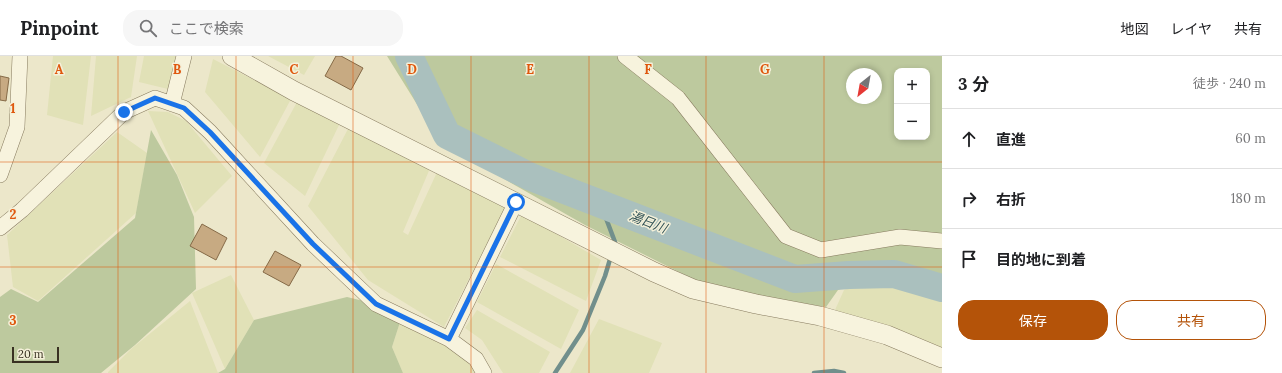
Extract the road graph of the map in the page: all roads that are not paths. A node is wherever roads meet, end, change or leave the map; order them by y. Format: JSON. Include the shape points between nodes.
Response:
{"nodes":[{"id":1,"x":20,"y":56,"type":"edge"},
{"id":2,"x":184,"y":56,"type":"edge"},
{"id":3,"x":232,"y":56,"type":"edge"},
{"id":4,"x":625,"y":56,"type":"edge"},
{"id":5,"x":172,"y":104,"type":"junction"},
{"id":6,"x":0,"y":174,"type":"edge"},
{"id":7,"x":516,"y":202,"type":"junction"},
{"id":8,"x":0,"y":228,"type":"edge"},
{"id":9,"x":942,"y":241,"type":"edge"},
{"id":10,"x":449,"y":339,"type":"junction"},
{"id":11,"x":942,"y":358,"type":"edge"},
{"id":12,"x":484,"y":373,"type":"edge"}],
"edges":[{"from":1,"to":6,"type":"street","via":[[17,127]]},
{"from":2,"to":5,"type":"street"},
{"from":3,"to":7,"type":"street","via":[[294,91]]},
{"from":4,"to":9,"type":"street","via":[[678,98],[786,236],[821,250],[900,237]]},
{"from":5,"to":8,"type":"street","via":[[155,98],[124,112]]},
{"from":5,"to":10,"type":"street","via":[[184,108],[210,132],[313,244],[376,304]]},
{"from":7,"to":10,"type":"street"},
{"from":7,"to":11,"type":"street","via":[[693,289],[820,316],[887,335]]},
{"from":10,"to":12,"type":"street","via":[[476,359]]}]}
